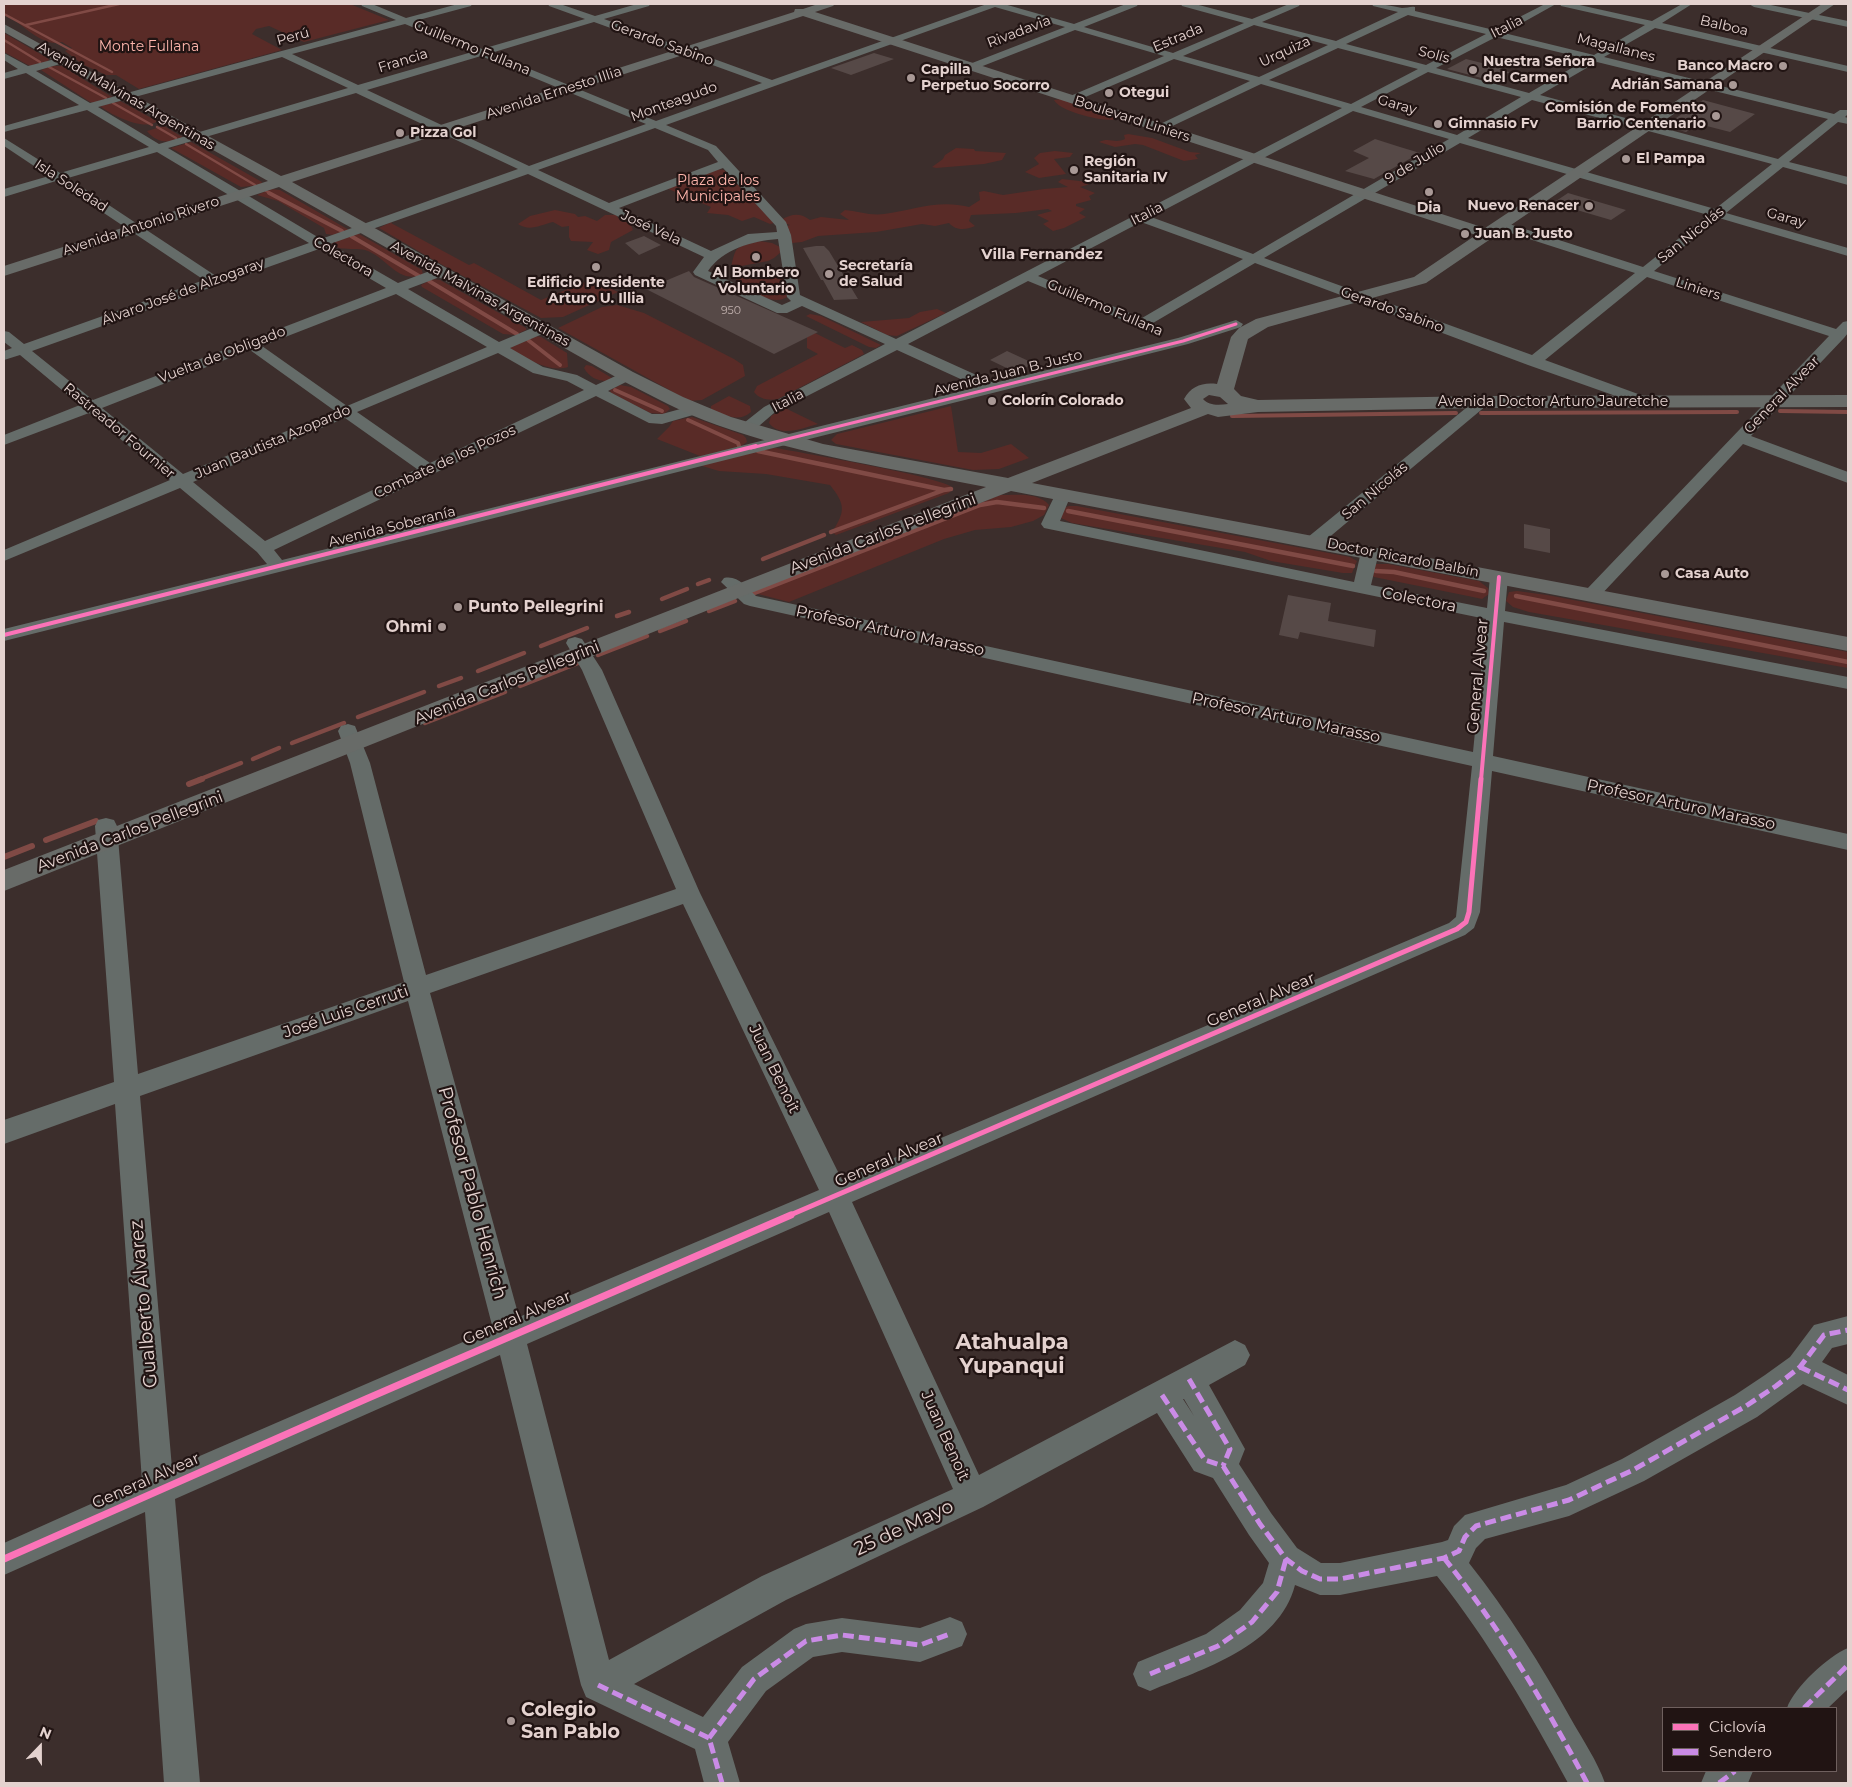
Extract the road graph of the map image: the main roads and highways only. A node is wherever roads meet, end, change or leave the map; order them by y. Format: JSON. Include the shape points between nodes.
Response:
{"nodes":[{"id":1,"x":829,"y":4,"type":"edge"},
{"id":2,"x":1828,"y":4,"type":"edge"},
{"id":3,"x":786,"y":7,"type":"dead end"},
{"id":4,"x":803,"y":12,"type":"junction"},
{"id":5,"x":4,"y":28,"type":"edge"},
{"id":6,"x":278,"y":182,"type":"junction"},
{"id":7,"x":1493,"y":230,"type":"junction"},
{"id":8,"x":4,"y":271,"type":"edge"},
{"id":9,"x":1353,"y":296,"type":"junction"},
{"id":10,"x":1224,"y":397,"type":"junction"},
{"id":11,"x":1848,"y":401,"type":"edge"},
{"id":12,"x":1200,"y":406,"type":"junction"},
{"id":13,"x":998,"y":483,"type":"junction"},
{"id":14,"x":1848,"y":644,"type":"edge"},
{"id":15,"x":107,"y":833,"type":"junction"},
{"id":16,"x":4,"y":865,"type":"edge"},
{"id":17,"x":4,"y":881,"type":"edge"}],
"edges":[{"from":1,"to":4,"type":"main road","name":"Avenida Ernesto Illia"},
{"from":2,"to":7,"type":"main road","name":"Avenida Juan B. Justo"},
{"from":3,"to":4,"type":"main road","name":"Boulevard Liniers"},
{"from":4,"to":6,"type":"main road","name":"Avenida Ernesto Illia"},
{"from":4,"to":7,"type":"main road","name":"Boulevard Liniers","via":[[1364,194]]},
{"from":5,"to":6,"type":"main road","name":"Avenida Malvinas Argentinas"},
{"from":6,"to":8,"type":"main road","name":"Avenida Antonio Rivero"},
{"from":6,"to":13,"type":"main road","name":"Avenida Malvinas Argentinas","via":[[627,376],[695,410],[746,429],[820,449]]},
{"from":7,"to":9,"type":"main road","name":"Avenida Juan B. Justo","via":[[1420,280]]},
{"from":9,"to":10,"type":"main road","name":"Avenida Juan B. Justo","via":[[1262,323],[1245,332],[1240,337]]},
{"from":9,"to":10,"type":"main road","name":"Avenida Juan B. Justo","via":[[1236,324],[1222,342]]},
{"from":10,"to":11,"type":"main road","name":"Avenida Doctor Arturo Jauretche","via":[[1258,406]]},
{"from":10,"to":12,"type":"main road","name":"Avenida Doctor Arturo Jauretche","via":[[1218,410]]},
{"from":10,"to":12,"type":"main road","name":"Avenida Doctor Arturo Jauretche","via":[[1197,392],[1193,398]]},
{"from":12,"to":13,"type":"main road","name":"Avenida Doctor Arturo Jauretche"},
{"from":13,"to":14,"type":"main road","name":"Doctor Ricardo Balbín"},
{"from":13,"to":15,"type":"main road","name":"Avenida Carlos Pellegrini"},
{"from":15,"to":16,"type":"main road","name":"Avenida Carlos Pellegrini"},
{"from":15,"to":17,"type":"main road","name":"Avenida Carlos Pellegrini"}]}
